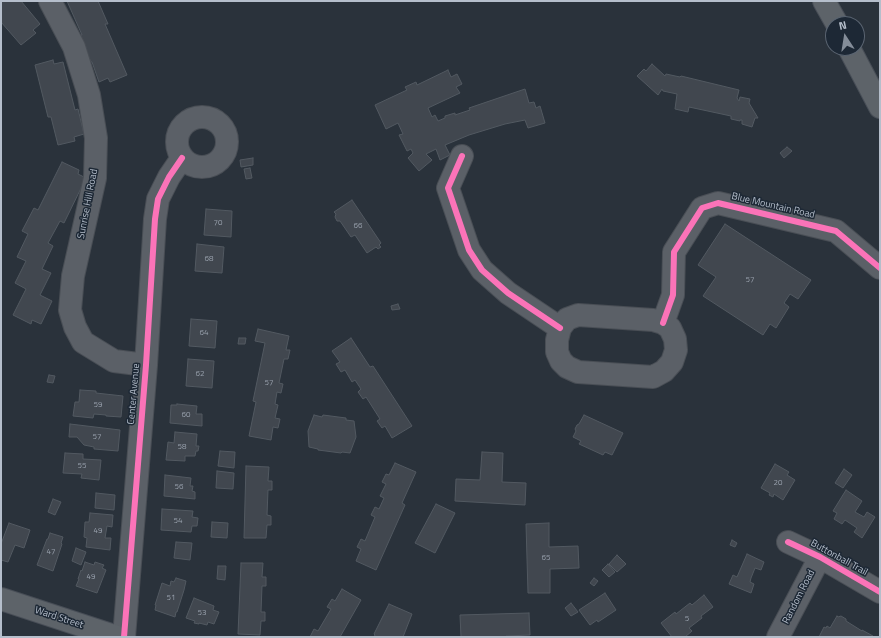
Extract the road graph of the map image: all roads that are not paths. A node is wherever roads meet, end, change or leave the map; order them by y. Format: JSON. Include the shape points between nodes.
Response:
{"nodes":[{"id":1,"x":50,"y":1,"type":"edge"},
{"id":2,"x":824,"y":1,"type":"edge"},
{"id":3,"x":832,"y":16,"type":"edge"},
{"id":4,"x":853,"y":56,"type":"edge"},
{"id":5,"x":880,"y":107,"type":"edge"},
{"id":6,"x":462,"y":156,"type":"dead end"},
{"id":7,"x":182,"y":158,"type":"dead end"},
{"id":8,"x":880,"y":268,"type":"edge"},
{"id":9,"x":663,"y":323,"type":"junction"},
{"id":10,"x":560,"y":328,"type":"junction"},
{"id":11,"x":146,"y":365,"type":"junction"},
{"id":12,"x":788,"y":542,"type":"dead end"},
{"id":13,"x":820,"y":557,"type":"junction"},
{"id":14,"x":880,"y":592,"type":"edge"},
{"id":15,"x":1,"y":599,"type":"edge"},
{"id":16,"x":117,"y":637,"type":"edge"},
{"id":17,"x":124,"y":637,"type":"edge"},
{"id":18,"x":778,"y":637,"type":"edge"}],
"edges":[{"from":1,"to":11,"type":"street","name":"Sunrise Hill Road","via":[[74,47],[89,95],[96,138],[95,178],[74,276],[70,310],[83,342],[114,361]]},
{"from":2,"to":3,"type":"main road"},
{"from":4,"to":5,"type":"main road"},
{"from":6,"to":10,"type":"street","via":[[448,188],[469,250],[482,270],[508,293]]},
{"from":7,"to":11,"type":"street","name":"Center Avenue","via":[[158,199]]},
{"from":8,"to":9,"type":"street","name":"Blue Mountain Road","via":[[836,231],[718,203],[702,208],[674,252],[672,295]]},
{"from":9,"to":10,"type":"street","via":[[653,320],[578,315],[567,319]]},
{"from":9,"to":10,"type":"street","via":[[670,328],[675,338],[676,350],[672,362],[664,371],[653,376],[578,372],[567,368],[557,352]]},
{"from":11,"to":17,"type":"street","name":"Center Avenue"},
{"from":12,"to":13,"type":"street","name":"Buttonball Trail"},
{"from":13,"to":14,"type":"street","name":"Buttonball Trail"},
{"from":13,"to":18,"type":"street","name":"Random Road"},
{"from":15,"to":16,"type":"main road","name":"Ward Street"}]}
